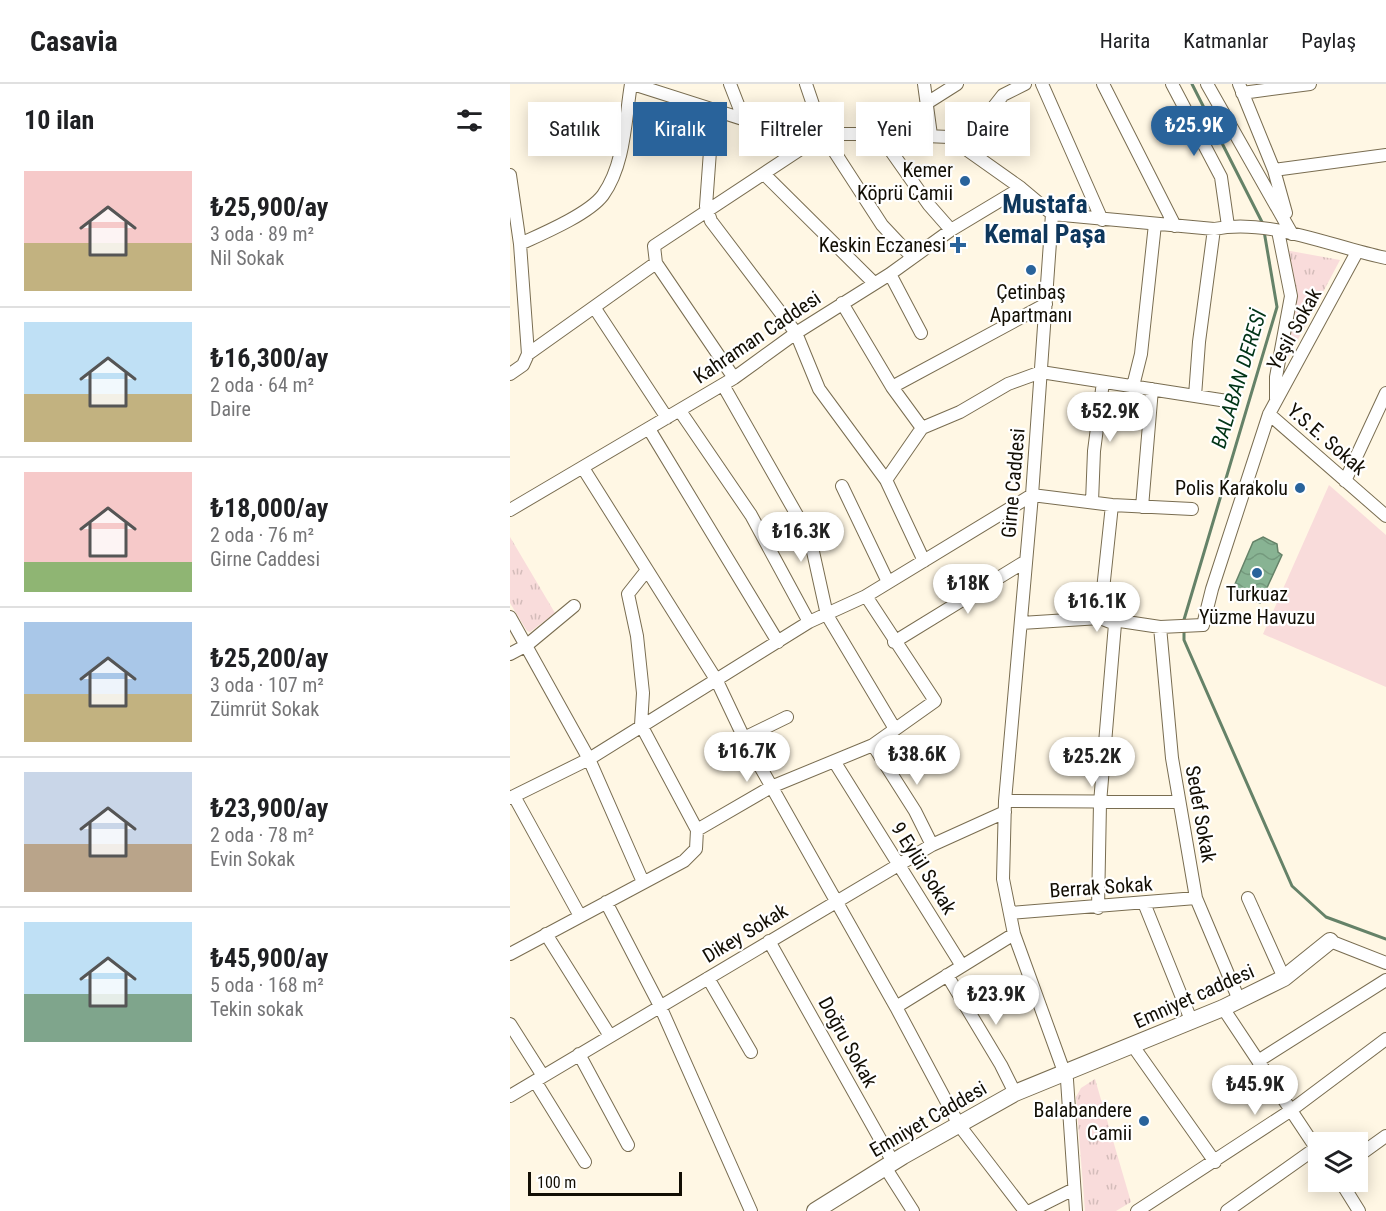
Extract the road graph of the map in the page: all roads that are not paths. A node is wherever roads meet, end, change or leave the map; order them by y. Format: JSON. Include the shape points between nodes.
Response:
{"nodes":[{"id":1,"x":632,"y":84,"type":"edge"},
{"id":2,"x":730,"y":84,"type":"edge"},
{"id":3,"x":806,"y":84,"type":"edge"},
{"id":4,"x":924,"y":84,"type":"edge"},
{"id":5,"x":957,"y":84,"type":"edge"},
{"id":6,"x":1024,"y":84,"type":"edge"},
{"id":7,"x":1042,"y":84,"type":"edge"},
{"id":8,"x":1103,"y":84,"type":"edge"},
{"id":9,"x":1172,"y":84,"type":"edge"},
{"id":10,"x":1207,"y":84,"type":"edge"},
{"id":11,"x":1310,"y":84,"type":"edge"},
{"id":12,"x":1241,"y":89,"type":"edge"},
{"id":13,"x":688,"y":102,"type":"edge"},
{"id":14,"x":812,"y":102,"type":"edge"},
{"id":15,"x":927,"y":102,"type":"edge"},
{"id":16,"x":929,"y":102,"type":"edge"},
{"id":17,"x":997,"y":102,"type":"edge"},
{"id":18,"x":739,"y":107,"type":"edge"},
{"id":19,"x":1386,"y":155,"type":"edge"},
{"id":20,"x":708,"y":156,"type":"edge"},
{"id":21,"x":791,"y":156,"type":"edge"},
{"id":22,"x":837,"y":156,"type":"edge"},
{"id":23,"x":894,"y":156,"type":"edge"},
{"id":24,"x":975,"y":156,"type":"edge"},
{"id":25,"x":1274,"y":170,"type":"junction"},
{"id":26,"x":764,"y":174,"type":"junction"},
{"id":27,"x":510,"y":175,"type":"edge"},
{"id":28,"x":1021,"y":188,"type":"junction"},
{"id":29,"x":512,"y":210,"type":"edge"},
{"id":30,"x":708,"y":212,"type":"junction"},
{"id":31,"x":1052,"y":214,"type":"junction"},
{"id":32,"x":1102,"y":220,"type":"junction"},
{"id":33,"x":1155,"y":224,"type":"junction"},
{"id":34,"x":1175,"y":226,"type":"junction"},
{"id":35,"x":1227,"y":226,"type":"junction"},
{"id":36,"x":1214,"y":229,"type":"junction"},
{"id":37,"x":951,"y":230,"type":"junction"},
{"id":38,"x":1274,"y":231,"type":"junction"},
{"id":39,"x":1292,"y":234,"type":"junction"},
{"id":40,"x":520,"y":244,"type":"junction"},
{"id":41,"x":1358,"y":252,"type":"junction"},
{"id":42,"x":912,"y":257,"type":"junction"},
{"id":43,"x":1386,"y":258,"type":"edge"},
{"id":44,"x":656,"y":263,"type":"junction"},
{"id":45,"x":890,"y":274,"type":"junction"},
{"id":46,"x":874,"y":283,"type":"junction"},
{"id":47,"x":842,"y":303,"type":"junction"},
{"id":48,"x":1046,"y":304,"type":"junction"},
{"id":49,"x":594,"y":307,"type":"junction"},
{"id":50,"x":796,"y":333,"type":"junction"},
{"id":51,"x":921,"y":333,"type":"dead end"},
{"id":52,"x":528,"y":354,"type":"junction"},
{"id":53,"x":1041,"y":372,"type":"junction"},
{"id":54,"x":510,"y":374,"type":"edge"},
{"id":55,"x":729,"y":382,"type":"junction"},
{"id":56,"x":1103,"y":382,"type":"junction"},
{"id":57,"x":1132,"y":386,"type":"junction"},
{"id":58,"x":892,"y":387,"type":"junction"},
{"id":59,"x":1152,"y":389,"type":"junction"},
{"id":60,"x":1386,"y":393,"type":"edge"},
{"id":61,"x":1195,"y":396,"type":"junction"},
{"id":62,"x":1227,"y":401,"type":"dead end"},
{"id":63,"x":1276,"y":402,"type":"junction"},
{"id":64,"x":680,"y":411,"type":"junction"},
{"id":65,"x":1269,"y":414,"type":"junction"},
{"id":66,"x":667,"y":418,"type":"junction"},
{"id":67,"x":922,"y":428,"type":"junction"},
{"id":68,"x":649,"y":429,"type":"junction"},
{"id":69,"x":583,"y":468,"type":"junction"},
{"id":70,"x":886,"y":480,"type":"junction"},
{"id":71,"x":1345,"y":481,"type":"junction"},
{"id":72,"x":842,"y":486,"type":"dead end"},
{"id":73,"x":1032,"y":495,"type":"junction"},
{"id":74,"x":1092,"y":502,"type":"junction"},
{"id":75,"x":1112,"y":505,"type":"junction"},
{"id":76,"x":1142,"y":507,"type":"junction"},
{"id":77,"x":510,"y":509,"type":"edge"},
{"id":78,"x":1192,"y":510,"type":"dead end"},
{"id":79,"x":1386,"y":516,"type":"edge"},
{"id":80,"x":924,"y":561,"type":"junction"},
{"id":81,"x":1026,"y":561,"type":"junction"},
{"id":82,"x":647,"y":570,"type":"junction"},
{"id":83,"x":888,"y":582,"type":"junction"},
{"id":84,"x":866,"y":596,"type":"junction"},
{"id":85,"x":574,"y":606,"type":"dead end"},
{"id":86,"x":827,"y":615,"type":"junction"},
{"id":87,"x":510,"y":616,"type":"edge"},
{"id":88,"x":1100,"y":618,"type":"junction"},
{"id":89,"x":809,"y":622,"type":"junction"},
{"id":90,"x":1021,"y":623,"type":"junction"},
{"id":91,"x":1167,"y":627,"type":"junction"},
{"id":92,"x":778,"y":642,"type":"junction"},
{"id":93,"x":894,"y":642,"type":"junction"},
{"id":94,"x":527,"y":645,"type":"junction"},
{"id":95,"x":510,"y":654,"type":"edge"},
{"id":96,"x":717,"y":681,"type":"junction"},
{"id":97,"x":787,"y":717,"type":"dead end"},
{"id":98,"x":641,"y":725,"type":"junction"},
{"id":99,"x":895,"y":729,"type":"junction"},
{"id":100,"x":744,"y":738,"type":"junction"},
{"id":101,"x":873,"y":745,"type":"junction"},
{"id":102,"x":589,"y":759,"type":"junction"},
{"id":103,"x":834,"y":761,"type":"junction"},
{"id":104,"x":771,"y":787,"type":"junction"},
{"id":105,"x":512,"y":797,"type":"edge"},
{"id":106,"x":1179,"y":802,"type":"junction"},
{"id":107,"x":1100,"y":803,"type":"junction"},
{"id":108,"x":1005,"y":807,"type":"junction"},
{"id":109,"x":697,"y":830,"type":"junction"},
{"id":110,"x":932,"y":845,"type":"junction"},
{"id":111,"x":899,"y":864,"type":"junction"},
{"id":112,"x":643,"y":882,"type":"junction"},
{"id":113,"x":1196,"y":898,"type":"junction"},
{"id":114,"x":1248,"y":898,"type":"dead end"},
{"id":115,"x":836,"y":901,"type":"junction"},
{"id":116,"x":606,"y":902,"type":"junction"},
{"id":117,"x":1143,"y":903,"type":"junction"},
{"id":118,"x":1098,"y":908,"type":"junction"},
{"id":119,"x":1010,"y":913,"type":"junction"},
{"id":120,"x":580,"y":916,"type":"junction"},
{"id":121,"x":546,"y":934,"type":"junction"},
{"id":122,"x":1014,"y":934,"type":"junction"},
{"id":123,"x":769,"y":941,"type":"junction"},
{"id":124,"x":1330,"y":941,"type":"joint"},
{"id":125,"x":510,"y":954,"type":"edge"},
{"id":126,"x":1386,"y":963,"type":"edge"},
{"id":127,"x":962,"y":966,"type":"junction"},
{"id":128,"x":947,"y":975,"type":"junction"},
{"id":129,"x":708,"y":978,"type":"junction"},
{"id":130,"x":1284,"y":978,"type":"junction"},
{"id":131,"x":1386,"y":980,"type":"edge"},
{"id":132,"x":1239,"y":1000,"type":"junction"},
{"id":133,"x":660,"y":1006,"type":"junction"},
{"id":134,"x":896,"y":1007,"type":"junction"},
{"id":135,"x":1223,"y":1008,"type":"junction"},
{"id":136,"x":1191,"y":1020,"type":"junction"},
{"id":137,"x":510,"y":1024,"type":"edge"},
{"id":138,"x":610,"y":1036,"type":"junction"},
{"id":139,"x":1386,"y":1039,"type":"edge"},
{"id":140,"x":1133,"y":1046,"type":"junction"},
{"id":141,"x":751,"y":1052,"type":"dead end"},
{"id":142,"x":579,"y":1054,"type":"junction"},
{"id":143,"x":1258,"y":1061,"type":"junction"},
{"id":144,"x":1065,"y":1072,"type":"junction"},
{"id":145,"x":539,"y":1078,"type":"junction"},
{"id":146,"x":1015,"y":1094,"type":"junction"},
{"id":147,"x":510,"y":1096,"type":"edge"},
{"id":148,"x":1290,"y":1111,"type":"junction"},
{"id":149,"x":959,"y":1125,"type":"junction"},
{"id":150,"x":1386,"y":1136,"type":"edge"},
{"id":151,"x":1308,"y":1137,"type":"edge"},
{"id":152,"x":628,"y":1145,"type":"dead end"},
{"id":153,"x":1368,"y":1149,"type":"edge"},
{"id":154,"x":1308,"y":1156,"type":"edge"},
{"id":155,"x":585,"y":1162,"type":"dead end"},
{"id":156,"x":1215,"y":1162,"type":"junction"},
{"id":157,"x":889,"y":1165,"type":"junction"},
{"id":158,"x":1074,"y":1189,"type":"junction"},
{"id":159,"x":1347,"y":1192,"type":"edge"},
{"id":160,"x":819,"y":1210,"type":"edge"},
{"id":161,"x":1357,"y":1210,"type":"edge"},
{"id":162,"x":751,"y":1211,"type":"edge"},
{"id":163,"x":913,"y":1211,"type":"edge"},
{"id":164,"x":1025,"y":1211,"type":"edge"},
{"id":165,"x":1030,"y":1211,"type":"edge"},
{"id":166,"x":1076,"y":1211,"type":"edge"},
{"id":167,"x":1137,"y":1211,"type":"edge"},
{"id":168,"x":1227,"y":1211,"type":"edge"}],
"edges":[{"from":1,"to":13,"type":"street"},
{"from":1,"to":40,"type":"street","via":[[620,156],[603,196],[564,224]]},
{"from":2,"to":18,"type":"street"},
{"from":3,"to":14,"type":"street"},
{"from":4,"to":15,"type":"street"},
{"from":5,"to":16,"type":"street"},
{"from":6,"to":17,"type":"street"},
{"from":7,"to":32,"type":"street"},
{"from":8,"to":34,"type":"street"},
{"from":9,"to":35,"type":"street","via":[[1221,177]]},
{"from":10,"to":39,"type":"street"},
{"from":11,"to":12,"type":"street"},
{"from":12,"to":25,"type":"street"},
{"from":19,"to":25,"type":"street"},
{"from":20,"to":30,"type":"street"},
{"from":21,"to":26,"type":"street"},
{"from":22,"to":42,"type":"street","via":[[882,225]]},
{"from":23,"to":37,"type":"street"},
{"from":24,"to":28,"type":"street"},
{"from":25,"to":39,"type":"street"},
{"from":26,"to":30,"type":"street"},
{"from":26,"to":46,"type":"street"},
{"from":27,"to":29,"type":"street"},
{"from":28,"to":31,"type":"street"},
{"from":28,"to":37,"type":"street","name":"Kahraman Caddesi"},
{"from":29,"to":40,"type":"street"},
{"from":30,"to":44,"type":"street","via":[[654,246]]},
{"from":30,"to":50,"type":"street","via":[[724,241]]},
{"from":31,"to":32,"type":"street"},
{"from":31,"to":48,"type":"street","name":"Girne Caddesi"},
{"from":32,"to":33,"type":"street"},
{"from":33,"to":34,"type":"street"},
{"from":33,"to":57,"type":"street","via":[[1141,354]]},
{"from":34,"to":36,"type":"street"},
{"from":35,"to":36,"type":"street"},
{"from":35,"to":38,"type":"street"},
{"from":36,"to":61,"type":"street"},
{"from":37,"to":42,"type":"street","name":"Kahraman Caddesi"},
{"from":38,"to":39,"type":"street"},
{"from":38,"to":63,"type":"street","via":[[1291,296],[1276,377]]},
{"from":39,"to":41,"type":"street"},
{"from":40,"to":52,"type":"street"},
{"from":41,"to":43,"type":"street"},
{"from":41,"to":63,"type":"street","name":"Yeşil Sokak"},
{"from":42,"to":45,"type":"street","name":"Kahraman Caddesi"},
{"from":44,"to":49,"type":"street"},
{"from":44,"to":55,"type":"street"},
{"from":45,"to":46,"type":"street","name":"Kahraman Caddesi"},
{"from":45,"to":51,"type":"street"},
{"from":46,"to":47,"type":"street","name":"Kahraman Caddesi"},
{"from":47,"to":50,"type":"street","name":"Kahraman Caddesi"},
{"from":47,"to":58,"type":"street"},
{"from":48,"to":53,"type":"street","name":"Girne Caddesi"},
{"from":48,"to":58,"type":"street"},
{"from":49,"to":52,"type":"street"},
{"from":49,"to":66,"type":"street"},
{"from":50,"to":55,"type":"street","name":"Kahraman Caddesi"},
{"from":50,"to":70,"type":"street","via":[[819,389]]},
{"from":52,"to":54,"type":"street","via":[[523,365]]},
{"from":53,"to":56,"type":"street"},
{"from":53,"to":67,"type":"street","via":[[1008,384],[960,412]]},
{"from":53,"to":73,"type":"street","name":"Girne Caddesi"},
{"from":55,"to":64,"type":"street","name":"Kahraman Caddesi"},
{"from":55,"to":86,"type":"street","via":[[810,538]]},
{"from":56,"to":57,"type":"street"},
{"from":56,"to":74,"type":"street"},
{"from":57,"to":59,"type":"street"},
{"from":58,"to":67,"type":"street"},
{"from":59,"to":61,"type":"street"},
{"from":59,"to":76,"type":"street"},
{"from":60,"to":71,"type":"street"},
{"from":61,"to":62,"type":"street"},
{"from":63,"to":65,"type":"street","name":"Yeşil Sokak"},
{"from":64,"to":66,"type":"street","name":"Kahraman Caddesi"},
{"from":64,"to":89,"type":"street","via":[[752,515]]},
{"from":65,"to":71,"type":"street","name":"Y.S.E. Sokak"},
{"from":65,"to":91,"type":"street","name":"Yeşil Sokak","via":[[1203,625]]},
{"from":66,"to":68,"type":"street","name":"Kahraman Caddesi"},
{"from":67,"to":70,"type":"street"},
{"from":68,"to":69,"type":"street","name":"Kahraman Caddesi"},
{"from":68,"to":92,"type":"street"},
{"from":69,"to":77,"type":"street","name":"Kahraman Caddesi"},
{"from":69,"to":82,"type":"street"},
{"from":70,"to":80,"type":"street"},
{"from":71,"to":79,"type":"street","name":"Y.S.E. Sokak"},
{"from":72,"to":83,"type":"street"},
{"from":73,"to":74,"type":"street"},
{"from":73,"to":80,"type":"street"},
{"from":73,"to":81,"type":"street","name":"Girne Caddesi"},
{"from":74,"to":75,"type":"street"},
{"from":75,"to":76,"type":"street"},
{"from":75,"to":88,"type":"street"},
{"from":76,"to":78,"type":"street"},
{"from":80,"to":83,"type":"street"},
{"from":81,"to":90,"type":"street","name":"Girne Caddesi"},
{"from":81,"to":93,"type":"street"},
{"from":82,"to":96,"type":"street"},
{"from":82,"to":98,"type":"street","via":[[628,594],[643,693]]},
{"from":83,"to":84,"type":"street"},
{"from":84,"to":86,"type":"street"},
{"from":84,"to":93,"type":"street"},
{"from":85,"to":94,"type":"street"},
{"from":86,"to":89,"type":"street"},
{"from":86,"to":99,"type":"street"},
{"from":87,"to":94,"type":"street"},
{"from":88,"to":90,"type":"street"},
{"from":88,"to":91,"type":"street"},
{"from":88,"to":107,"type":"street","via":[[1115,624]]},
{"from":89,"to":92,"type":"street"},
{"from":90,"to":108,"type":"street","name":"Girne Caddesi"},
{"from":91,"to":106,"type":"street","name":"Sedef Sokak","via":[[1172,758]]},
{"from":92,"to":96,"type":"street"},
{"from":93,"to":99,"type":"street","via":[[935,701]]},
{"from":94,"to":95,"type":"street"},
{"from":94,"to":102,"type":"street"},
{"from":96,"to":98,"type":"street"},
{"from":96,"to":100,"type":"street"},
{"from":97,"to":100,"type":"street"},
{"from":98,"to":102,"type":"street"},
{"from":98,"to":109,"type":"street"},
{"from":99,"to":101,"type":"street"},
{"from":100,"to":104,"type":"street"},
{"from":101,"to":103,"type":"street"},
{"from":101,"to":110,"type":"street"},
{"from":102,"to":105,"type":"street"},
{"from":102,"to":112,"type":"street"},
{"from":103,"to":104,"type":"street"},
{"from":103,"to":111,"type":"street","name":"9 Eylül Sokak"},
{"from":104,"to":109,"type":"street"},
{"from":104,"to":115,"type":"street"},
{"from":105,"to":120,"type":"street"},
{"from":106,"to":107,"type":"street"},
{"from":106,"to":113,"type":"street","name":"Sedef Sokak"},
{"from":107,"to":108,"type":"street"},
{"from":107,"to":118,"type":"street"},
{"from":108,"to":110,"type":"street","name":"Dikey Sokak"},
{"from":108,"to":119,"type":"street","name":"Girne Caddesi","via":[[1003,879]]},
{"from":109,"to":112,"type":"street","via":[[696,849],[684,861]]},
{"from":110,"to":111,"type":"street","name":"Dikey Sokak"},
{"from":111,"to":115,"type":"street","name":"Dikey Sokak"},
{"from":111,"to":127,"type":"street","name":"9 Eylül Sokak"},
{"from":112,"to":116,"type":"street"},
{"from":113,"to":117,"type":"street","name":"Berrak Sokak"},
{"from":113,"to":132,"type":"street","name":"Sedef Sokak"},
{"from":114,"to":130,"type":"street"},
{"from":115,"to":123,"type":"street","name":"Dikey Sokak"},
{"from":115,"to":134,"type":"street"},
{"from":116,"to":120,"type":"street"},
{"from":116,"to":133,"type":"street"},
{"from":117,"to":118,"type":"street","name":"Berrak Sokak"},
{"from":117,"to":136,"type":"street"},
{"from":118,"to":119,"type":"street","name":"Berrak Sokak"},
{"from":119,"to":122,"type":"street","name":"Girne Caddesi"},
{"from":120,"to":121,"type":"street"},
{"from":121,"to":125,"type":"street"},
{"from":121,"to":138,"type":"street"},
{"from":122,"to":127,"type":"street"},
{"from":122,"to":144,"type":"street","name":"Girne Caddesi"},
{"from":123,"to":129,"type":"street","name":"Dikey Sokak"},
{"from":123,"to":157,"type":"street","name":"Doğru Sokak"},
{"from":124,"to":126,"type":"street"},
{"from":124,"to":130,"type":"street","name":"Emniyet caddesi"},
{"from":127,"to":128,"type":"street"},
{"from":128,"to":134,"type":"street"},
{"from":128,"to":146,"type":"street"},
{"from":129,"to":133,"type":"street","name":"Dikey Sokak"},
{"from":129,"to":141,"type":"street"},
{"from":130,"to":132,"type":"street","name":"Emniyet caddesi"},
{"from":131,"to":143,"type":"street"},
{"from":132,"to":135,"type":"street","name":"Emniyet caddesi"},
{"from":133,"to":138,"type":"street","name":"Dikey Sokak"},
{"from":133,"to":162,"type":"street"},
{"from":134,"to":149,"type":"street"},
{"from":135,"to":136,"type":"street","name":"Emniyet caddesi"},
{"from":135,"to":143,"type":"street"},
{"from":136,"to":140,"type":"street","name":"Emniyet caddesi"},
{"from":137,"to":145,"type":"street"},
{"from":138,"to":142,"type":"street","name":"Dikey Sokak"},
{"from":139,"to":148,"type":"street"},
{"from":140,"to":144,"type":"street","name":"Emniyet caddesi"},
{"from":140,"to":156,"type":"street"},
{"from":142,"to":145,"type":"street","name":"Dikey Sokak"},
{"from":142,"to":152,"type":"street"},
{"from":143,"to":148,"type":"street"},
{"from":144,"to":146,"type":"street","name":"Emniyet Caddesi"},
{"from":144,"to":158,"type":"street","name":"Girne Caddesi"},
{"from":145,"to":147,"type":"street","name":"Dikey Sokak"},
{"from":145,"to":155,"type":"street"},
{"from":146,"to":149,"type":"street","name":"Emniyet Caddesi"},
{"from":148,"to":151,"type":"street"},
{"from":148,"to":156,"type":"street"},
{"from":149,"to":157,"type":"street","name":"Emniyet Caddesi"},
{"from":149,"to":164,"type":"street"},
{"from":150,"to":153,"type":"street"},
{"from":154,"to":168,"type":"street"},
{"from":156,"to":167,"type":"street"},
{"from":157,"to":160,"type":"street","name":"Emniyet Caddesi"},
{"from":157,"to":163,"type":"street","name":"Doğru Sokak"},
{"from":158,"to":165,"type":"street"},
{"from":158,"to":166,"type":"street","name":"Girne Caddesi"},
{"from":159,"to":161,"type":"street"}]}
